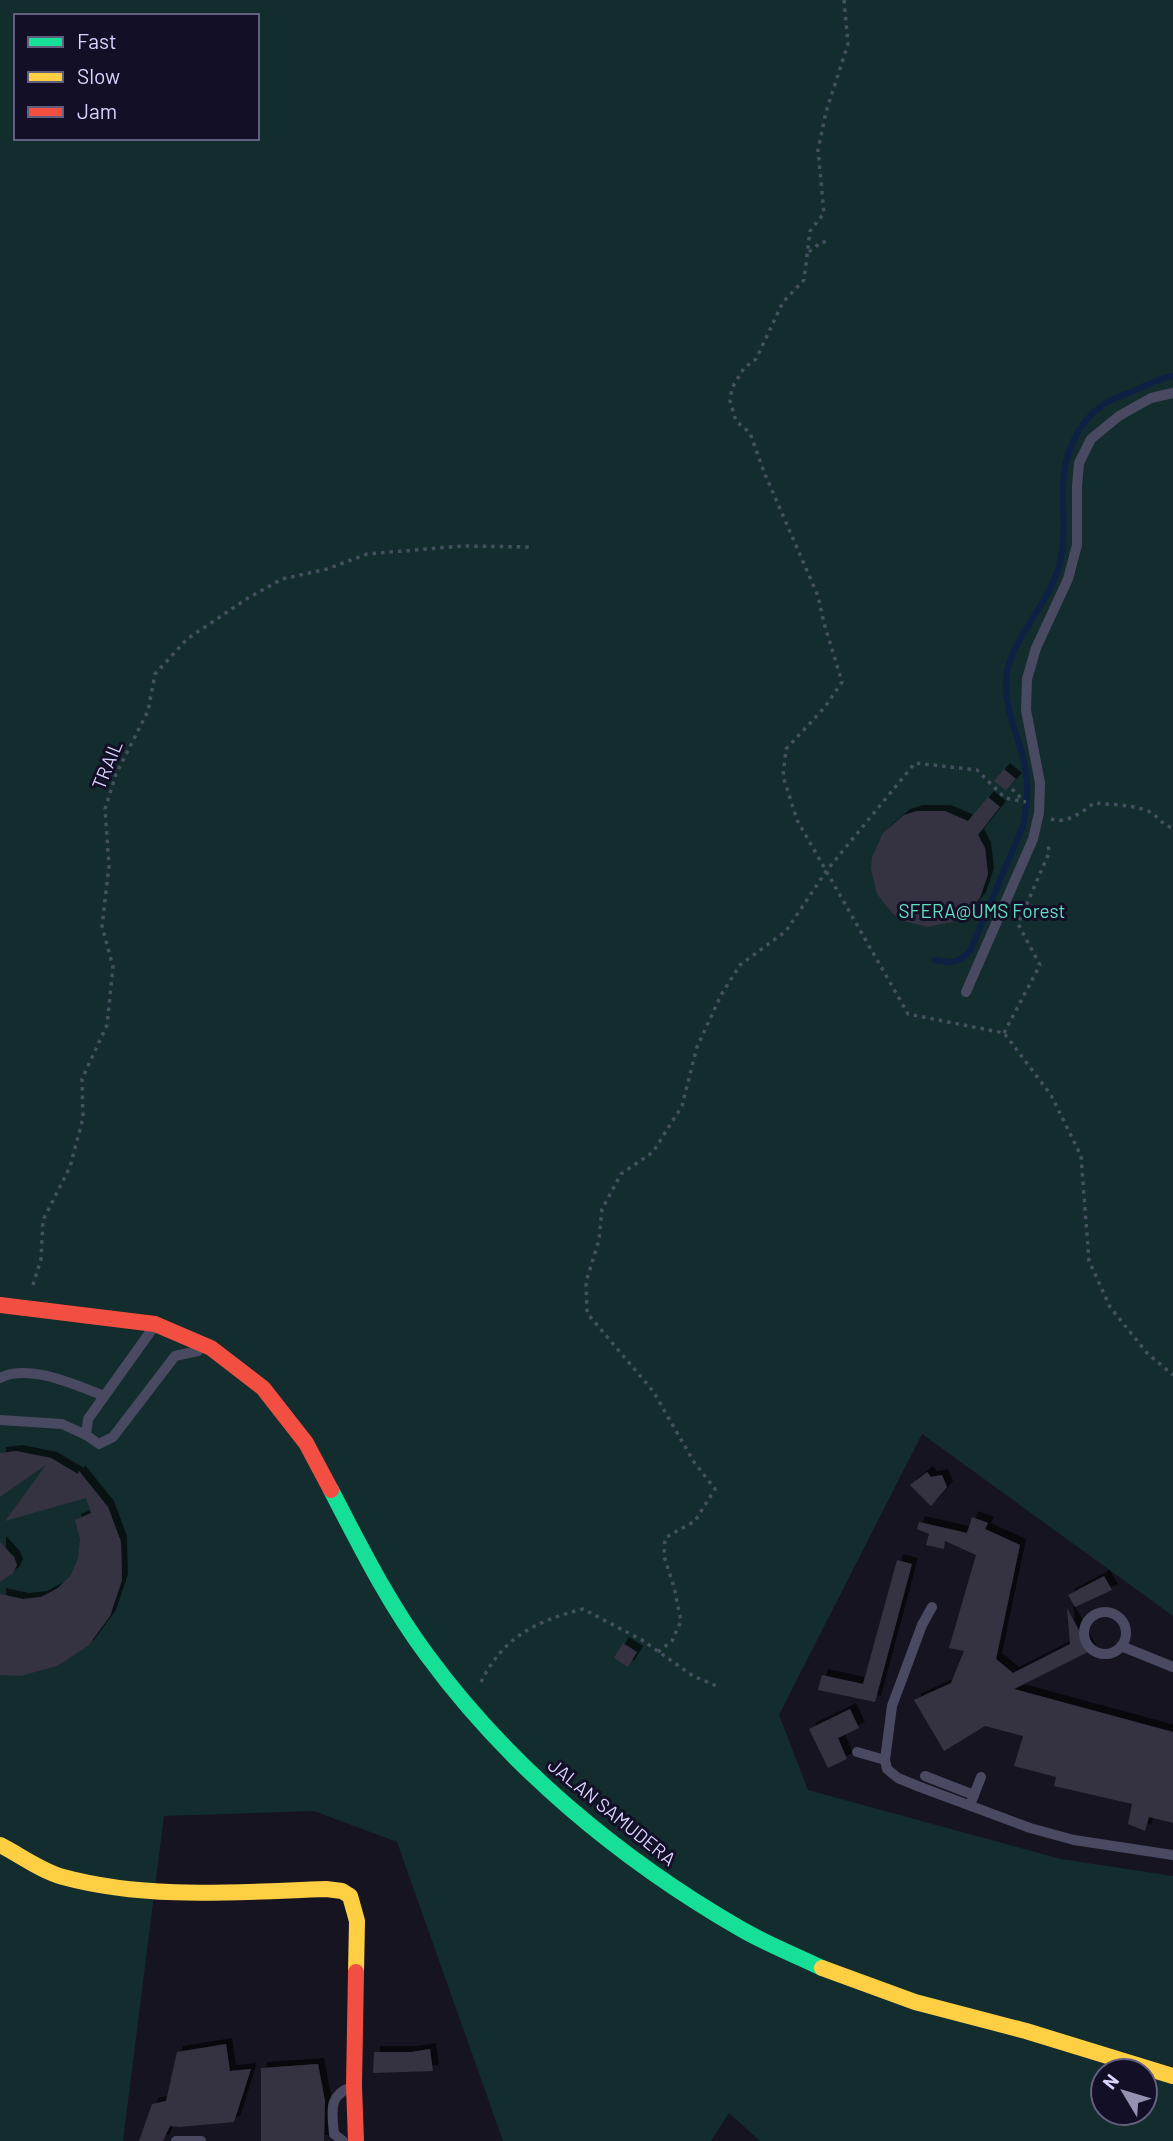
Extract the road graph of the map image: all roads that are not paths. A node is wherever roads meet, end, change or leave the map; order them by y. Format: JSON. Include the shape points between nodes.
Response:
{"nodes":[{"id":1,"x":1173,"y":393,"type":"edge"},
{"id":2,"x":966,"y":992,"type":"dead end"},
{"id":3,"x":0,"y":1305,"type":"edge"},
{"id":4,"x":155,"y":1324,"type":"junction"},
{"id":5,"x":211,"y":1348,"type":"junction"},
{"id":6,"x":0,"y":1378,"type":"edge"},
{"id":7,"x":104,"y":1396,"type":"junction"},
{"id":8,"x":0,"y":1420,"type":"edge"},
{"id":9,"x":86,"y":1435,"type":"junction"},
{"id":10,"x":932,"y":1606,"type":"dead end"},
{"id":11,"x":1121,"y":1646,"type":"dead end"},
{"id":12,"x":1173,"y":1667,"type":"edge"},
{"id":13,"x":857,"y":1752,"type":"dead end"},
{"id":14,"x":886,"y":1760,"type":"junction"},
{"id":15,"x":981,"y":1777,"type":"dead end"},
{"id":16,"x":972,"y":1801,"type":"junction"},
{"id":17,"x":0,"y":1845,"type":"edge"},
{"id":18,"x":1173,"y":1855,"type":"edge"},
{"id":19,"x":1173,"y":2076,"type":"edge"},
{"id":20,"x":354,"y":2086,"type":"junction"},
{"id":21,"x":176,"y":2141,"type":"edge"},
{"id":22,"x":201,"y":2141,"type":"edge"},
{"id":23,"x":342,"y":2141,"type":"edge"},
{"id":24,"x":356,"y":2141,"type":"edge"}],
"edges":[{"from":1,"to":2,"type":"lane","via":[[1151,398],[1119,416],[1091,439],[1079,463],[1077,545],[1027,679],[1026,710],[1040,783],[1034,839]]},
{"from":3,"to":4,"type":"street","name":"JALAN SAMUDERA"},
{"from":4,"to":5,"type":"street","name":"JALAN SAMUDERA"},
{"from":4,"to":7,"type":"lane"},
{"from":5,"to":9,"type":"lane","via":[[175,1356],[113,1437],[99,1444]]},
{"from":5,"to":19,"type":"street","name":"JALAN SAMUDERA","via":[[264,1388],[306,1443],[369,1564],[426,1654],[477,1718],[553,1796],[680,1892],[743,1930],[825,1970],[915,2002]]},
{"from":6,"to":7,"type":"lane","via":[[12,1371],[58,1378]]},
{"from":7,"to":9,"type":"lane","via":[[88,1419]]},
{"from":8,"to":9,"type":"lane","via":[[62,1424]]},
{"from":10,"to":14,"type":"lane","via":[[892,1706]]},
{"from":11,"to":12,"type":"lane"},
{"from":13,"to":14,"type":"lane"},
{"from":14,"to":16,"type":"lane","via":[[892,1774],[924,1778]]},
{"from":15,"to":16,"type":"lane"},
{"from":16,"to":18,"type":"lane","via":[[1030,1828],[1074,1840]]},
{"from":17,"to":20,"type":"street","via":[[60,1876],[122,1888],[187,1893],[343,1890],[354,1900],[357,1921]]},
{"from":20,"to":23,"type":"lane","via":[[339,2092],[334,2101],[334,2134]]},
{"from":20,"to":24,"type":"street"},
{"from":21,"to":22,"type":"lane"}]}
